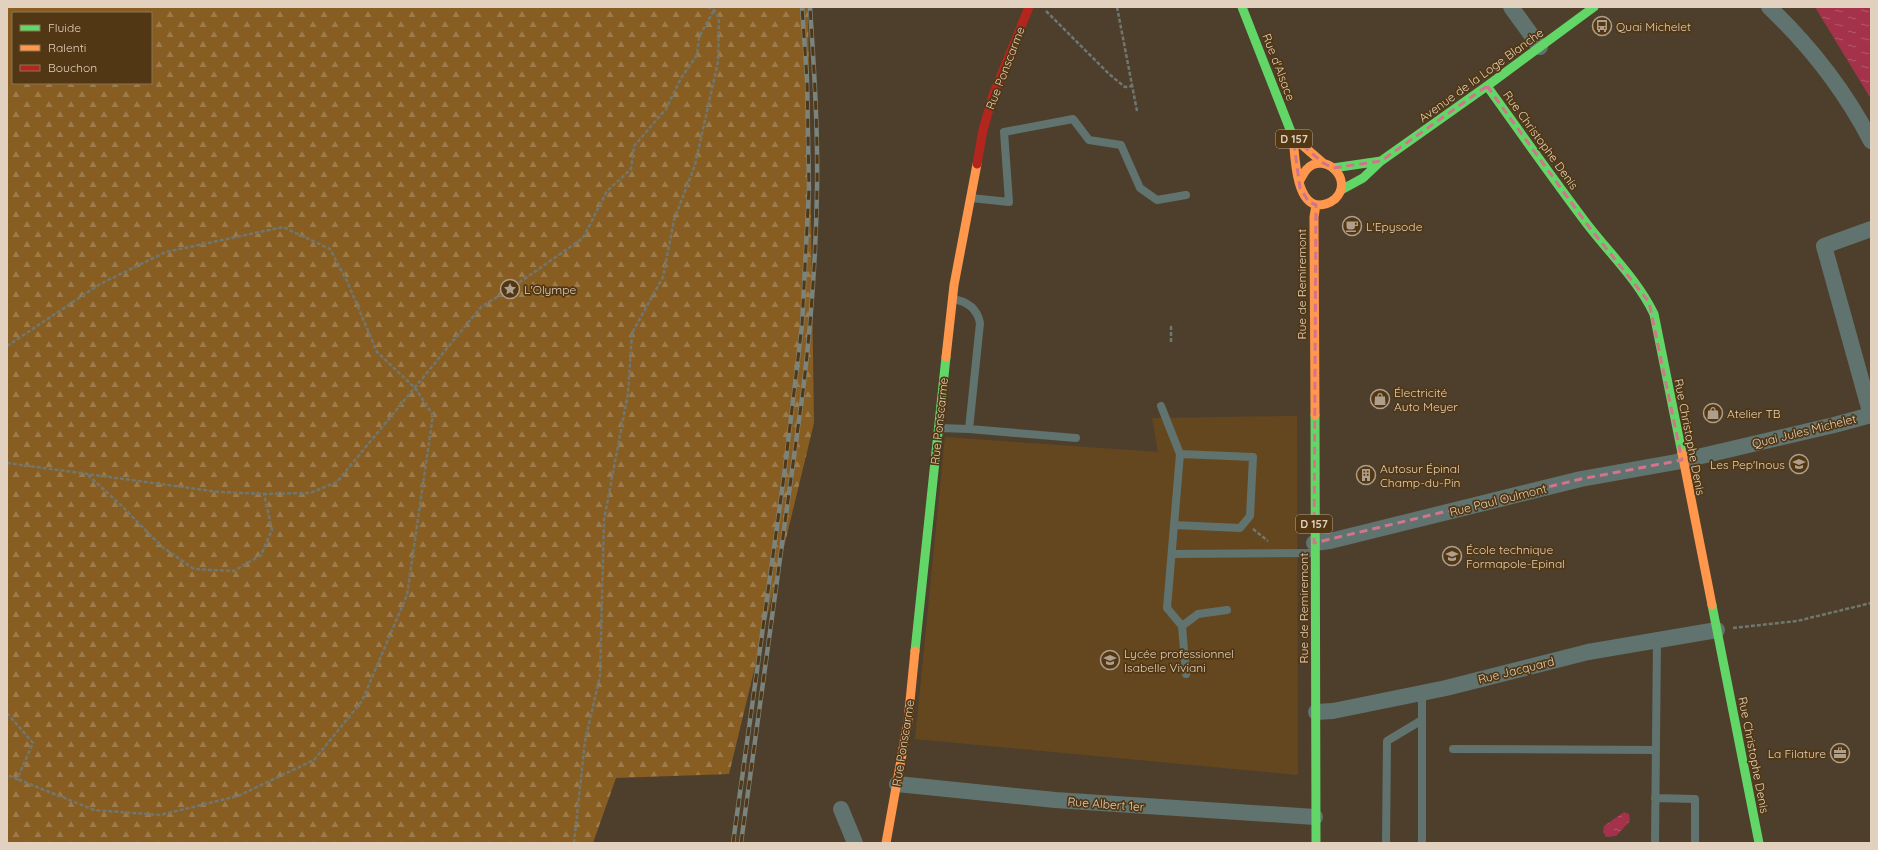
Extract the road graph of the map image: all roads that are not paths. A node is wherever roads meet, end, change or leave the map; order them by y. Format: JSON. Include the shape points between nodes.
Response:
{"nodes":[{"id":1,"x":1029,"y":7,"type":"edge"},
{"id":2,"x":1242,"y":7,"type":"edge"},
{"id":3,"x":1511,"y":7,"type":"edge"},
{"id":4,"x":1594,"y":7,"type":"edge"},
{"id":5,"x":1770,"y":7,"type":"edge"},
{"id":6,"x":1540,"y":47,"type":"junction"},
{"id":7,"x":1487,"y":86,"type":"junction"},
{"id":8,"x":1293,"y":137,"type":"junction"},
{"id":9,"x":1871,"y":141,"type":"edge"},
{"id":10,"x":1381,"y":161,"type":"junction"},
{"id":11,"x":1322,"y":163,"type":"junction"},
{"id":12,"x":1333,"y":168,"type":"junction"},
{"id":13,"x":1300,"y":180,"type":"junction"},
{"id":14,"x":1341,"y":190,"type":"junction"},
{"id":15,"x":1186,"y":195,"type":"dead end"},
{"id":16,"x":971,"y":198,"type":"junction"},
{"id":17,"x":1316,"y":205,"type":"junction"},
{"id":18,"x":1871,"y":230,"type":"edge"},
{"id":19,"x":952,"y":299,"type":"junction"},
{"id":20,"x":1161,"y":406,"type":"dead end"},
{"id":21,"x":939,"y":428,"type":"junction"},
{"id":22,"x":969,"y":429,"type":"junction"},
{"id":23,"x":1076,"y":438,"type":"dead end"},
{"id":24,"x":1180,"y":454,"type":"junction"},
{"id":25,"x":1682,"y":460,"type":"junction"},
{"id":26,"x":1174,"y":525,"type":"junction"},
{"id":27,"x":1314,"y":548,"type":"junction"},
{"id":28,"x":1172,"y":554,"type":"junction"},
{"id":29,"x":1228,"y":610,"type":"dead end"},
{"id":30,"x":1182,"y":626,"type":"junction"},
{"id":31,"x":1717,"y":630,"type":"junction"},
{"id":32,"x":1657,"y":640,"type":"junction"},
{"id":33,"x":1186,"y":674,"type":"dead end"},
{"id":34,"x":1422,"y":693,"type":"junction"},
{"id":35,"x":1316,"y":712,"type":"junction"},
{"id":36,"x":1422,"y":720,"type":"junction"},
{"id":37,"x":1453,"y":749,"type":"dead end"},
{"id":38,"x":1656,"y":750,"type":"junction"},
{"id":39,"x":898,"y":784,"type":"junction"},
{"id":40,"x":1655,"y":798,"type":"junction"},
{"id":41,"x":840,"y":808,"type":"dead end"},
{"id":42,"x":1315,"y":817,"type":"junction"},
{"id":43,"x":855,"y":843,"type":"edge"},
{"id":44,"x":886,"y":843,"type":"edge"},
{"id":45,"x":1316,"y":843,"type":"edge"},
{"id":46,"x":1386,"y":843,"type":"edge"},
{"id":47,"x":1422,"y":843,"type":"edge"},
{"id":48,"x":1655,"y":843,"type":"edge"},
{"id":49,"x":1695,"y":843,"type":"edge"},
{"id":50,"x":1759,"y":843,"type":"edge"}],
"edges":[{"from":1,"to":16,"type":"street","name":"Rue Ponscarme","via":[[993,95],[983,130]]},
{"from":2,"to":8,"type":"street","name":"Rue d'Alsace","number":"D 157"},
{"from":3,"to":6,"type":"street"},
{"from":4,"to":6,"type":"street","name":"Avenue de la Loge Blanche"},
{"from":5,"to":9,"type":"street","via":[[1831,76],[1860,119]]},
{"from":6,"to":7,"type":"street","name":"Avenue de la Loge Blanche"},
{"from":7,"to":10,"type":"street","name":"Avenue de la Loge Blanche"},
{"from":7,"to":25,"type":"street","name":"Rue Christophe Denis","via":[[1589,227],[1630,275],[1649,302],[1654,314]]},
{"from":8,"to":11,"type":"street","name":"Rue d'Alsace","number":"D 157"},
{"from":8,"to":13,"type":"street","name":"Rue d'Alsace","number":"D 157"},
{"from":10,"to":12,"type":"street","name":"Avenue de la Loge Blanche"},
{"from":10,"to":14,"type":"street","name":"Avenue de la Loge Blanche","via":[[1367,176]]},
{"from":11,"to":12,"type":"street"},
{"from":11,"to":13,"type":"street","via":[[1309,166]]},
{"from":12,"to":14,"type":"street","via":[[1340,175]]},
{"from":13,"to":17,"type":"street","via":[[1303,196],[1308,202]]},
{"from":14,"to":17,"type":"street","via":[[1332,202]]},
{"from":15,"to":16,"type":"lane","via":[[1157,200],[1140,188],[1121,145],[1088,140],[1073,119],[1004,132],[1009,202]]},
{"from":16,"to":19,"type":"street","name":"Rue Ponscarme"},
{"from":17,"to":27,"type":"street","name":"Rue de Remiremont","number":"D 157","via":[[1313,309]]},
{"from":18,"to":25,"type":"street","name":"Quai Jules Michelet","via":[[1824,246],[1871,414]]},
{"from":19,"to":21,"type":"street","name":"Rue Ponscarme"},
{"from":19,"to":22,"type":"lane","via":[[965,301],[978,315],[980,323]]},
{"from":20,"to":24,"type":"lane"},
{"from":21,"to":22,"type":"lane"},
{"from":21,"to":39,"type":"street","name":"Rue Ponscarme","via":[[908,721]]},
{"from":22,"to":23,"type":"lane"},
{"from":24,"to":26,"type":"lane"},
{"from":24,"to":26,"type":"lane","via":[[1252,458],[1250,516],[1240,528]]},
{"from":25,"to":27,"type":"street","name":"Rue Paul Oulmont","via":[[1581,479],[1330,541]]},
{"from":25,"to":31,"type":"street","name":"Rue Christophe Denis"},
{"from":26,"to":28,"type":"lane"},
{"from":27,"to":28,"type":"lane","via":[[1278,554]]},
{"from":27,"to":35,"type":"street","name":"Rue de Remiremont","number":"D 157"},
{"from":28,"to":30,"type":"lane","via":[[1167,608]]},
{"from":29,"to":30,"type":"lane","via":[[1198,614]]},
{"from":30,"to":33,"type":"lane"},
{"from":31,"to":32,"type":"street","name":"Rue Jacquard"},
{"from":31,"to":50,"type":"street","name":"Rue Christophe Denis"},
{"from":32,"to":34,"type":"street","name":"Rue Jacquard","via":[[1588,652]]},
{"from":32,"to":38,"type":"lane"},
{"from":34,"to":35,"type":"street","name":"Rue Jacquard","via":[[1333,711]]},
{"from":34,"to":36,"type":"lane"},
{"from":35,"to":42,"type":"street","name":"Rue de Remiremont","number":"D 157"},
{"from":36,"to":46,"type":"lane","via":[[1387,741]]},
{"from":36,"to":47,"type":"lane"},
{"from":37,"to":38,"type":"lane"},
{"from":38,"to":40,"type":"lane"},
{"from":39,"to":42,"type":"street","name":"Rue Albert 1er","via":[[1056,800]]},
{"from":39,"to":44,"type":"street","name":"Rue Ponscarme"},
{"from":40,"to":48,"type":"lane"},
{"from":40,"to":49,"type":"lane","via":[[1695,799]]},
{"from":41,"to":43,"type":"street"},
{"from":42,"to":45,"type":"street","name":"Rue de Remiremont","number":"D 157"}]}
